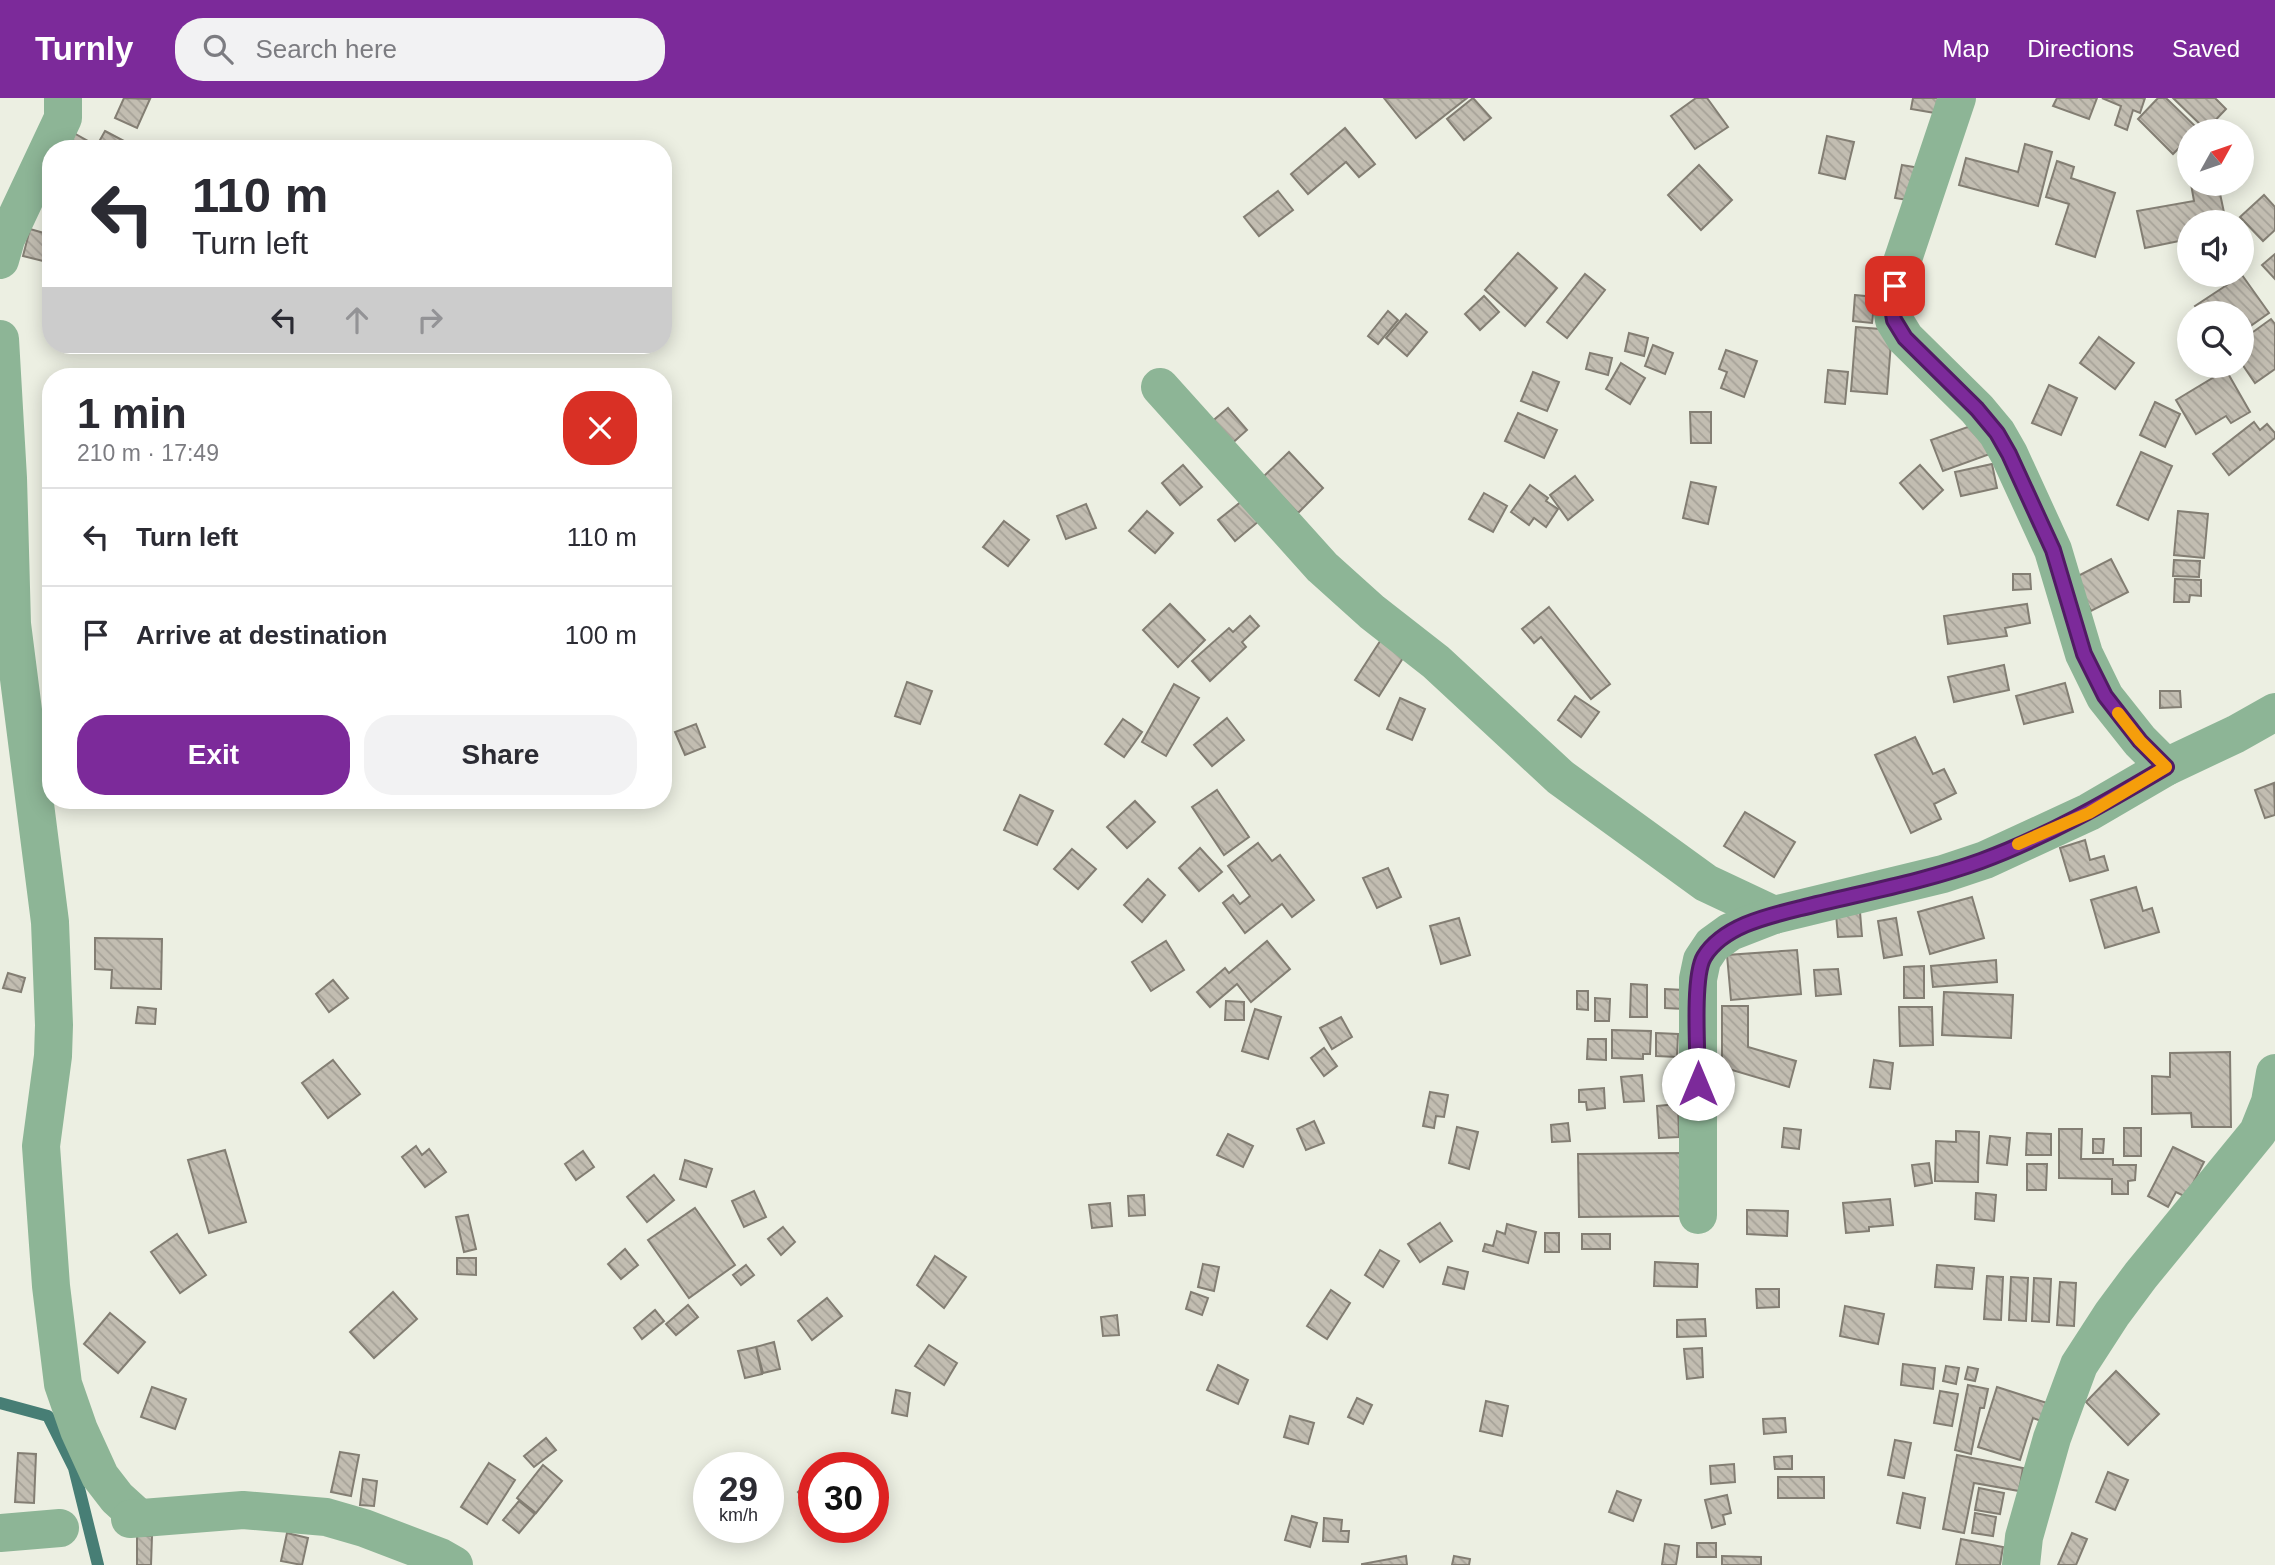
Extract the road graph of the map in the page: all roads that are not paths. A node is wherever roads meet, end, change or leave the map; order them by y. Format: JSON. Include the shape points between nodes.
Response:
{"nodes":[{"id":1,"x":63,"y":98,"type":"edge"},
{"id":2,"x":1957,"y":98,"type":"edge"},
{"id":3,"x":53,"y":140,"type":"edge"},
{"id":4,"x":42,"y":163,"type":"edge"},
{"id":5,"x":0,"y":260,"type":"edge"},
{"id":6,"x":0,"y":339,"type":"edge"},
{"id":7,"x":1160,"y":387,"type":"dead end"},
{"id":8,"x":2275,"y":712,"type":"edge"},
{"id":9,"x":2166,"y":767,"type":"junction"},
{"id":10,"x":1774,"y":915,"type":"junction"},
{"id":11,"x":2275,"y":1073,"type":"edge"},
{"id":12,"x":1698,"y":1215,"type":"dead end"},
{"id":13,"x":60,"y":1528,"type":"dead end"},
{"id":14,"x":0,"y":1532,"type":"edge"},
{"id":15,"x":454,"y":1565,"type":"edge"},
{"id":16,"x":2021,"y":1565,"type":"edge"}],
"edges":[{"from":1,"to":3,"type":"street","via":[[63,118]]},
{"from":2,"to":9,"type":"street","via":[[1895,286],[1891,302],[1894,320],[1905,338],[1997,433],[2053,550],[2084,654],[2105,696]]},
{"from":4,"to":5,"type":"street"},
{"from":6,"to":15,"type":"street","via":[[12,624],[50,922],[53,1056],[41,1146],[51,1286],[63,1384],[79,1430],[100,1476],[135,1519],[243,1510],[326,1517]]},
{"from":7,"to":10,"type":"street","via":[[1322,567],[1436,662],[1560,777],[1706,883]]},
{"from":8,"to":9,"type":"street"},
{"from":9,"to":10,"type":"street","via":[[2089,813],[1984,860]]},
{"from":10,"to":12,"type":"street","via":[[1730,932],[1712,945],[1702,960],[1698,978]]},
{"from":11,"to":16,"type":"street","via":[[2258,1132],[2141,1275],[2079,1365],[2024,1536]]},
{"from":13,"to":14,"type":"street"}]}
